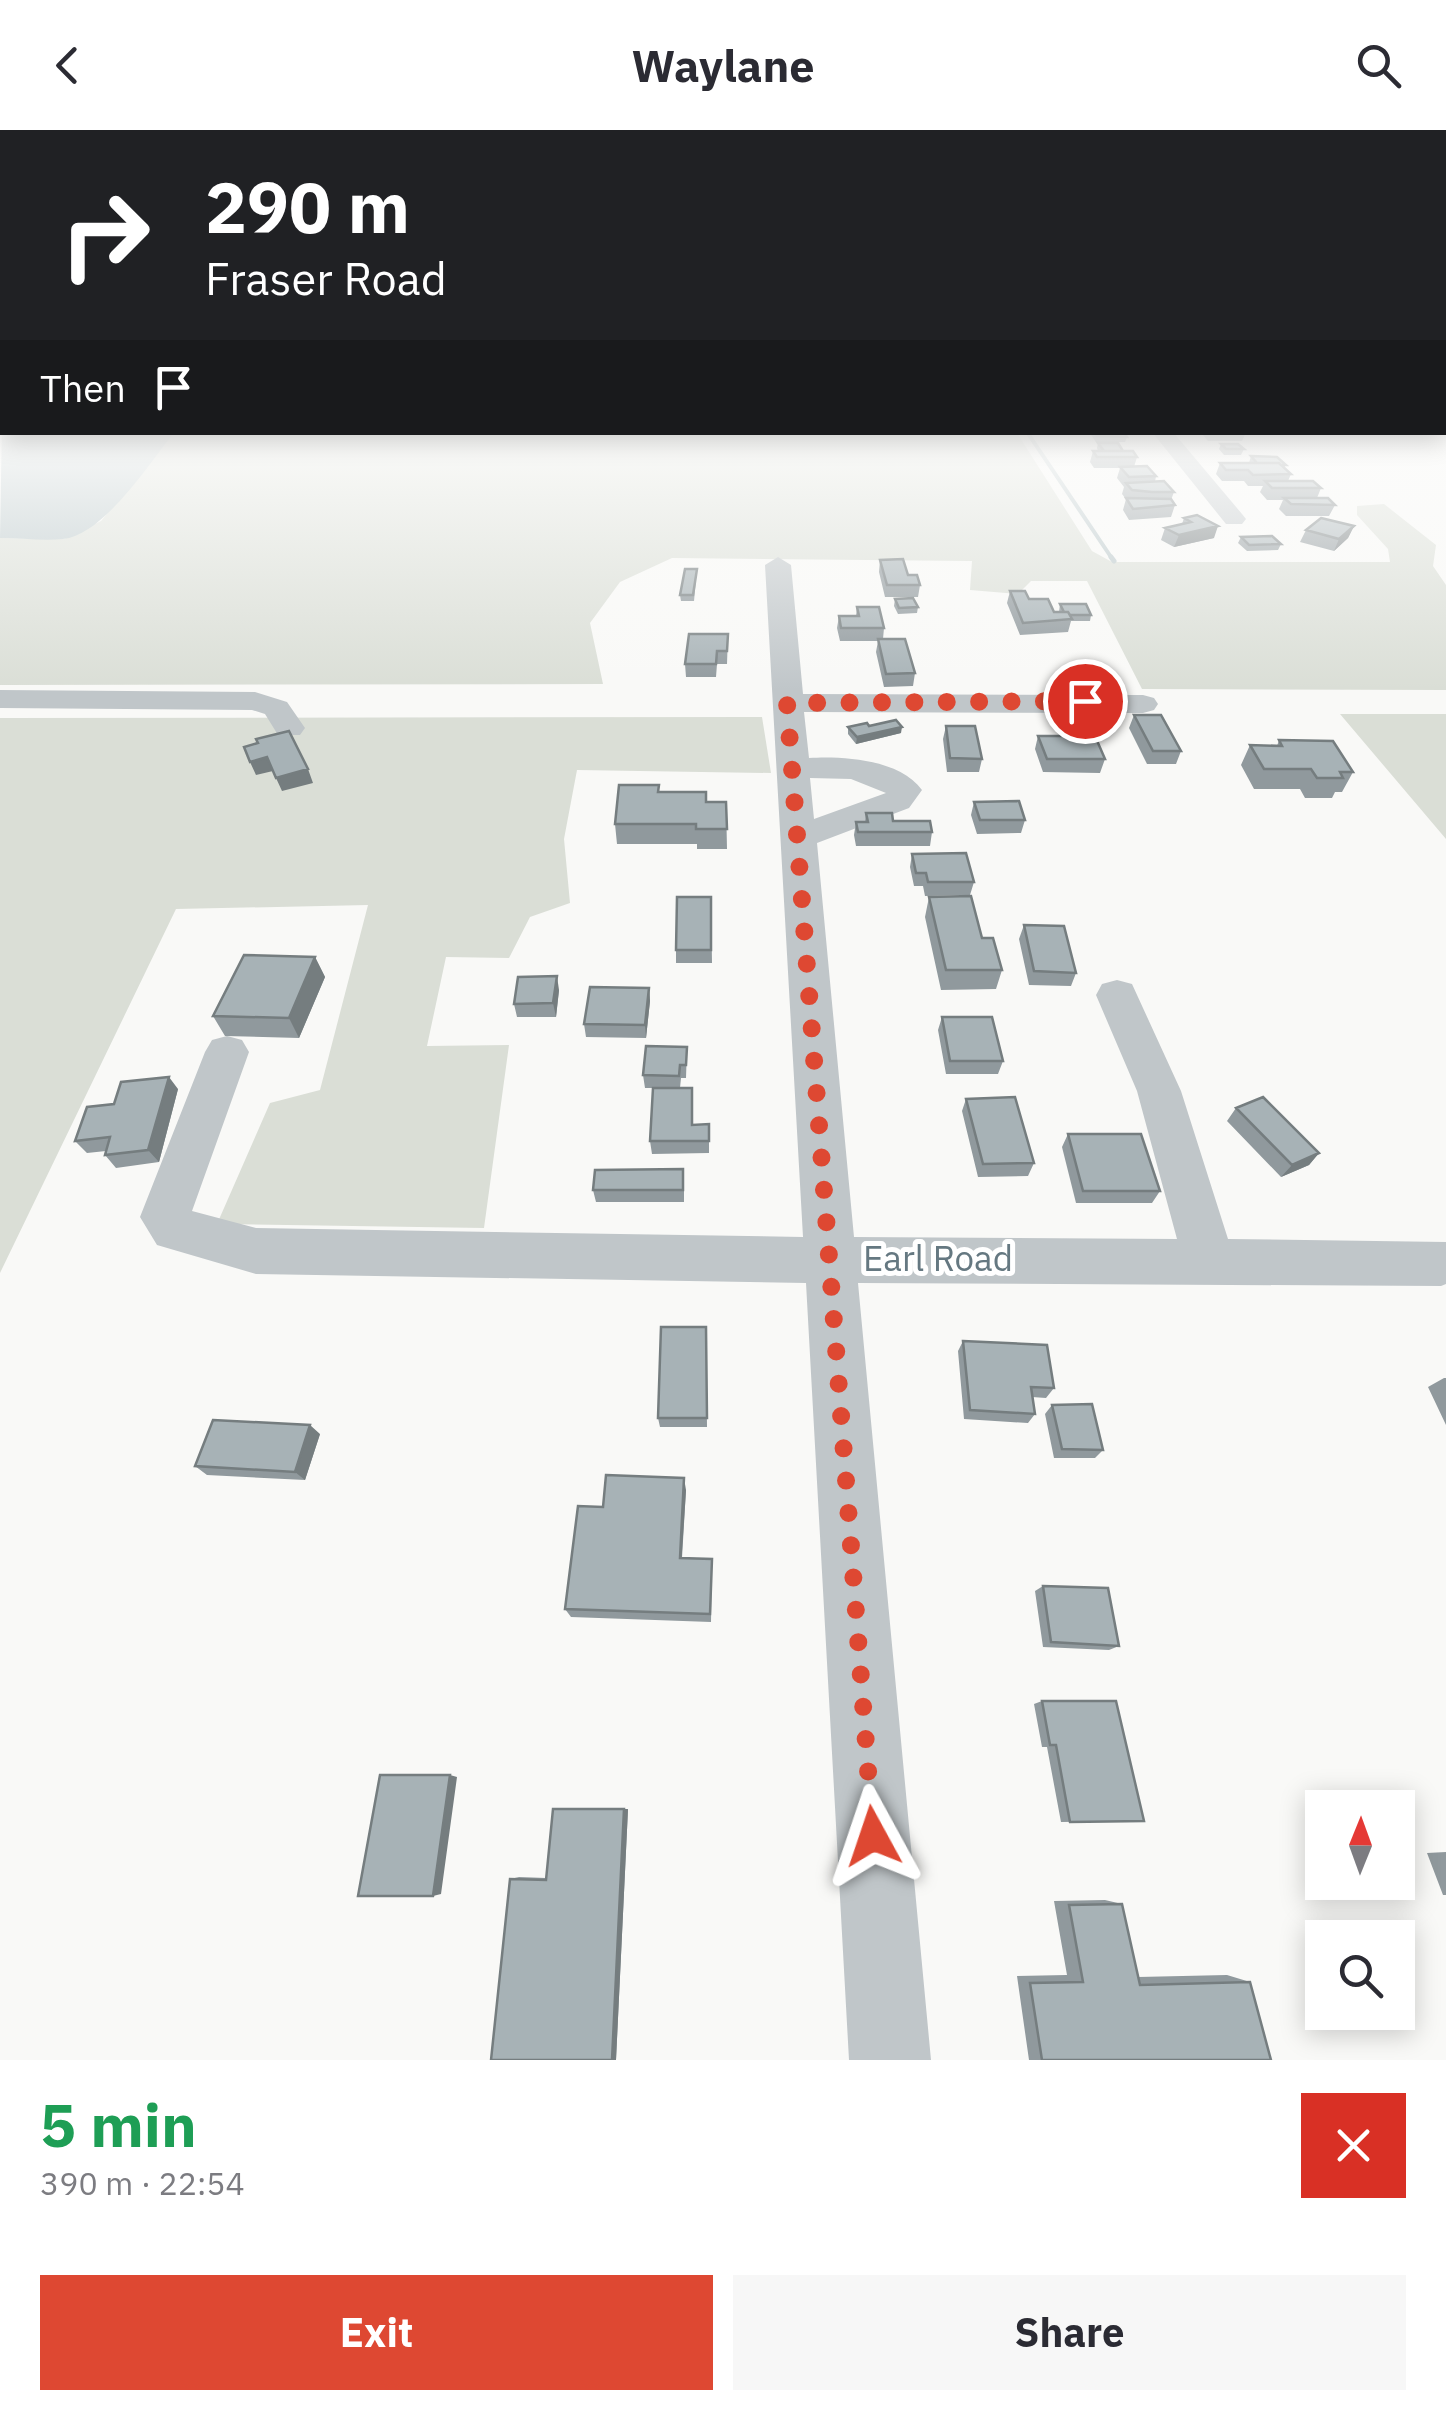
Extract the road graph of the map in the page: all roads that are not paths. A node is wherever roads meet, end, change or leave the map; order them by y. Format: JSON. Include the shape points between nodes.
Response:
{"nodes":[{"id":1,"x":1227,"y":510,"type":"edge"},
{"id":2,"x":1234,"y":519,"type":"dead end"},
{"id":3,"x":778,"y":565,"type":"dead end"},
{"id":4,"x":0,"y":699,"type":"edge"},
{"id":5,"x":787,"y":703,"type":"junction"},
{"id":6,"x":1144,"y":704,"type":"dead end"},
{"id":7,"x":288,"y":728,"type":"edge"},
{"id":8,"x":794,"y":771,"type":"junction"},
{"id":9,"x":798,"y":837,"type":"junction"},
{"id":10,"x":1117,"y":994,"type":"dead end"},
{"id":11,"x":227,"y":1052,"type":"dead end"},
{"id":12,"x":827,"y":1258,"type":"junction"},
{"id":13,"x":1209,"y":1261,"type":"junction"},
{"id":14,"x":1441,"y":1262,"type":"dead end"},
{"id":15,"x":890,"y":2060,"type":"edge"}],
"edges":[{"from":1,"to":2,"type":"street"},
{"from":3,"to":5,"type":"street"},
{"from":4,"to":7,"type":"street","via":[[256,701],[276,708]]},
{"from":5,"to":6,"type":"street"},
{"from":5,"to":8,"type":"street"},
{"from":8,"to":9,"type":"street"},
{"from":8,"to":9,"type":"street","via":[[834,766],[905,790],[897,801]]},
{"from":9,"to":12,"type":"street"},
{"from":10,"to":13,"type":"street","via":[[1158,1094]]},
{"from":11,"to":12,"type":"street","name":"Earl Road","via":[[165,1217],[175,1230],[256,1251]]},
{"from":12,"to":13,"type":"street","name":"Earl Road"},
{"from":12,"to":15,"type":"street"},
{"from":13,"to":14,"type":"street","name":"Earl Road"}]}
